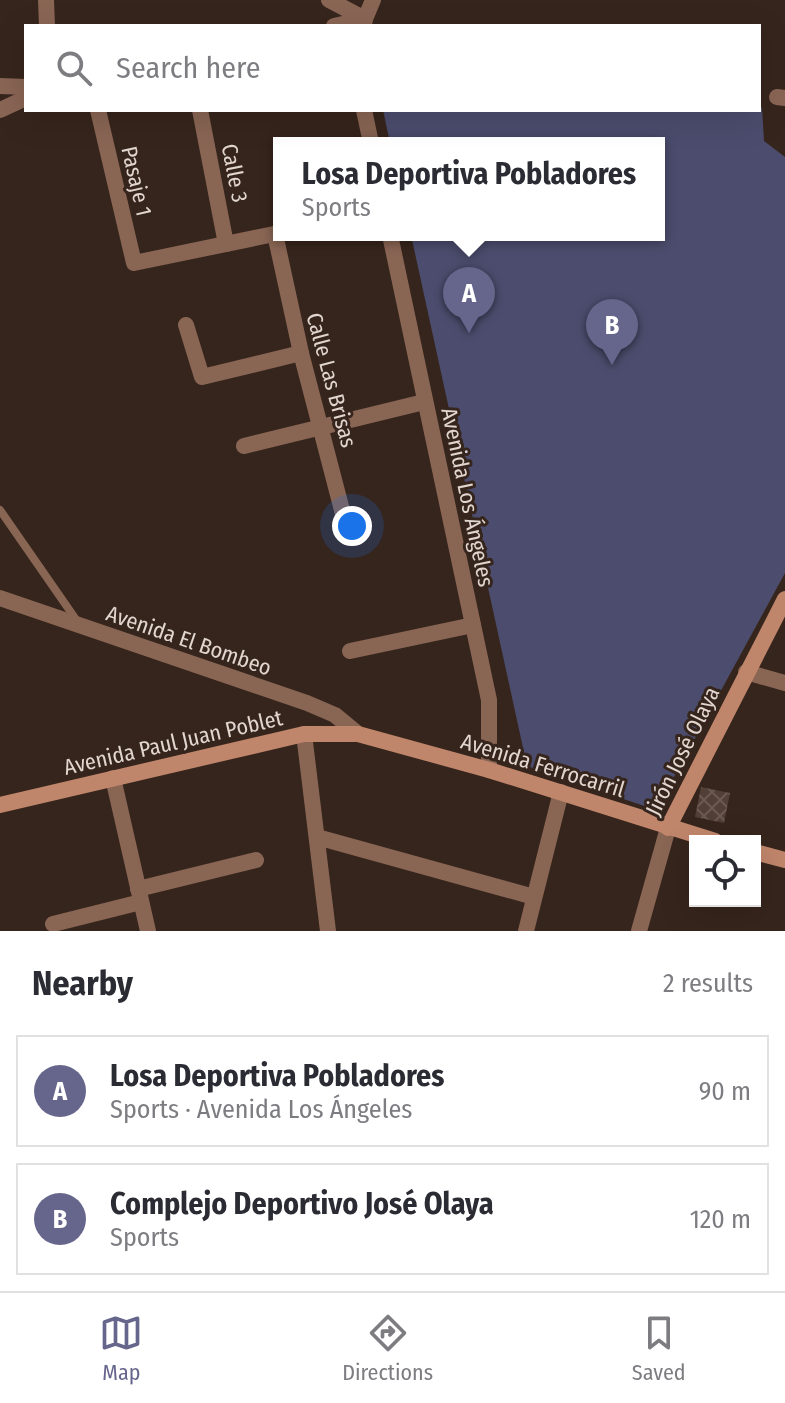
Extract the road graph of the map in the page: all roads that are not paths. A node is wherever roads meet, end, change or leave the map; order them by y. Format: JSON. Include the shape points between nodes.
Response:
{"nodes":[{"id":1,"x":46,"y":0,"type":"edge"},
{"id":2,"x":329,"y":0,"type":"edge"},
{"id":3,"x":373,"y":0,"type":"edge"},
{"id":4,"x":364,"y":23,"type":"edge"},
{"id":5,"x":47,"y":24,"type":"edge"},
{"id":6,"x":0,"y":86,"type":"edge"},
{"id":7,"x":24,"y":87,"type":"edge"},
{"id":8,"x":24,"y":99,"type":"edge"},
{"id":9,"x":0,"y":110,"type":"edge"},
{"id":10,"x":98,"y":112,"type":"edge"},
{"id":11,"x":200,"y":112,"type":"edge"},
{"id":12,"x":364,"y":112,"type":"edge"},
{"id":13,"x":370,"y":137,"type":"edge"},
{"id":14,"x":273,"y":234,"type":"edge"},
{"id":15,"x":279,"y":241,"type":"edge"},
{"id":16,"x":391,"y":241,"type":"edge"},
{"id":17,"x":226,"y":244,"type":"junction"},
{"id":18,"x":186,"y":325,"type":"dead end"},
{"id":19,"x":301,"y":353,"type":"junction"},
{"id":20,"x":424,"y":402,"type":"junction"},
{"id":21,"x":322,"y":426,"type":"junction"},
{"id":22,"x":244,"y":446,"type":"dead end"},
{"id":23,"x":0,"y":510,"type":"edge"},
{"id":24,"x":349,"y":537,"type":"dead end"},
{"id":25,"x":0,"y":598,"type":"edge"},
{"id":26,"x":785,"y":599,"type":"edge"},
{"id":27,"x":473,"y":625,"type":"junction"},
{"id":28,"x":82,"y":628,"type":"junction"},
{"id":29,"x":350,"y":651,"type":"dead end"},
{"id":30,"x":746,"y":672,"type":"junction"},
{"id":31,"x":785,"y":683,"type":"edge"},
{"id":32,"x":304,"y":734,"type":"junction"},
{"id":33,"x":358,"y":734,"type":"junction"},
{"id":34,"x":489,"y":770,"type":"junction"},
{"id":35,"x":113,"y":778,"type":"junction"},
{"id":36,"x":561,"y":792,"type":"junction"},
{"id":37,"x":0,"y":805,"type":"edge"},
{"id":38,"x":668,"y":828,"type":"junction"},
{"id":39,"x":693,"y":835,"type":"edge"},
{"id":40,"x":317,"y":837,"type":"junction"},
{"id":41,"x":761,"y":854,"type":"edge"},
{"id":42,"x":256,"y":860,"type":"dead end"},
{"id":43,"x":785,"y":860,"type":"edge"},
{"id":44,"x":140,"y":895,"type":"junction"},
{"id":45,"x":534,"y":897,"type":"junction"},
{"id":46,"x":53,"y":924,"type":"dead end"},
{"id":47,"x":148,"y":931,"type":"edge"},
{"id":48,"x":328,"y":931,"type":"edge"},
{"id":49,"x":526,"y":931,"type":"edge"},
{"id":50,"x":639,"y":931,"type":"edge"}],
"edges":[{"from":1,"to":5,"type":"street"},
{"from":2,"to":4,"type":"street"},
{"from":3,"to":4,"type":"street"},
{"from":6,"to":7,"type":"street"},
{"from":8,"to":9,"type":"street"},
{"from":10,"to":17,"type":"street","name":"Pasaje 1","via":[[134,263]]},
{"from":11,"to":17,"type":"street","name":"Calle 3"},
{"from":12,"to":13,"type":"street"},
{"from":14,"to":17,"type":"street"},
{"from":15,"to":19,"type":"street","name":"Calle Las Brisas"},
{"from":16,"to":20,"type":"street","name":"Avenida Los Ángeles"},
{"from":18,"to":19,"type":"street","via":[[202,377]]},
{"from":19,"to":21,"type":"street","name":"Calle Las Brisas"},
{"from":20,"to":21,"type":"street"},
{"from":20,"to":27,"type":"street","name":"Avenida Los Ángeles"},
{"from":21,"to":22,"type":"street"},
{"from":21,"to":24,"type":"street","name":"Calle Las Brisas"},
{"from":23,"to":28,"type":"lane"},
{"from":25,"to":28,"type":"street","name":"Avenida El Bombeo"},
{"from":26,"to":30,"type":"street","name":"Jirón José Olaya"},
{"from":27,"to":29,"type":"street"},
{"from":27,"to":34,"type":"street","name":"Avenida Los Ángeles","via":[[489,700]]},
{"from":28,"to":33,"type":"street","name":"Avenida El Bombeo","via":[[307,703],[335,715]]},
{"from":30,"to":31,"type":"street"},
{"from":30,"to":38,"type":"street","name":"Jirón José Olaya"},
{"from":32,"to":33,"type":"street","name":"Avenida Paul Juan Poblet"},
{"from":32,"to":35,"type":"street","name":"Avenida Paul Juan Poblet"},
{"from":32,"to":40,"type":"street"},
{"from":33,"to":34,"type":"street","name":"Avenida Ferrocarril"},
{"from":34,"to":36,"type":"street","name":"Avenida Ferrocarril"},
{"from":35,"to":37,"type":"street","name":"Avenida Paul Juan Poblet"},
{"from":35,"to":44,"type":"street"},
{"from":36,"to":38,"type":"street","name":"Avenida Ferrocarril"},
{"from":36,"to":45,"type":"street"},
{"from":38,"to":39,"type":"street","name":"Avenida Ferrocarril"},
{"from":38,"to":50,"type":"street","name":"Jirón José Olaya"},
{"from":40,"to":45,"type":"street"},
{"from":40,"to":48,"type":"street"},
{"from":41,"to":43,"type":"street"},
{"from":42,"to":44,"type":"street"},
{"from":44,"to":46,"type":"street"},
{"from":44,"to":47,"type":"street"},
{"from":45,"to":49,"type":"street"}]}
